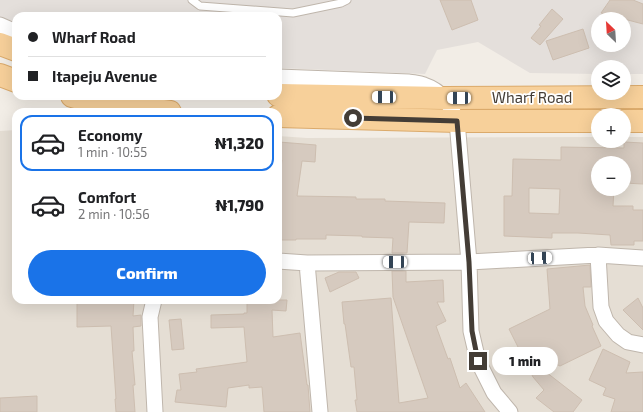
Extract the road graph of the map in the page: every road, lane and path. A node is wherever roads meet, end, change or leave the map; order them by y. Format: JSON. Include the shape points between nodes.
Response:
{"nodes":[{"id":1,"x":192,"y":0,"type":"edge"},
{"id":2,"x":347,"y":0,"type":"edge"},
{"id":3,"x":280,"y":12,"type":"edge"},
{"id":4,"x":282,"y":12,"type":"edge"},
{"id":5,"x":0,"y":25,"type":"edge"},
{"id":6,"x":12,"y":30,"type":"edge"},
{"id":7,"x":0,"y":44,"type":"edge"},
{"id":8,"x":12,"y":48,"type":"edge"},
{"id":9,"x":282,"y":77,"type":"edge"},
{"id":10,"x":282,"y":95,"type":"edge"},
{"id":11,"x":643,"y":97,"type":"edge"},
{"id":12,"x":444,"y":98,"type":"junction"},
{"id":13,"x":83,"y":101,"type":"edge"},
{"id":14,"x":138,"y":108,"type":"edge"},
{"id":15,"x":282,"y":116,"type":"edge"},
{"id":16,"x":643,"y":120,"type":"edge"},
{"id":17,"x":457,"y":121,"type":"junction"},
{"id":18,"x":591,"y":121,"type":"edge"},
{"id":19,"x":631,"y":121,"type":"edge"},
{"id":20,"x":598,"y":255,"type":"junction"},
{"id":21,"x":643,"y":258,"type":"edge"},
{"id":22,"x":282,"y":261,"type":"edge"},
{"id":23,"x":469,"y":262,"type":"junction"},
{"id":24,"x":307,"y":263,"type":"junction"},
{"id":25,"x":153,"y":304,"type":"edge"},
{"id":26,"x":643,"y":344,"type":"edge"},
{"id":27,"x":155,"y":412,"type":"edge"},
{"id":28,"x":320,"y":412,"type":"edge"},
{"id":29,"x":510,"y":412,"type":"edge"}],
"edges":[{"from":1,"to":3,"type":"lane","via":[[200,6]]},
{"from":2,"to":4,"type":"lane","via":[[293,13]]},
{"from":5,"to":6,"type":"street"},
{"from":7,"to":8,"type":"main road"},
{"from":9,"to":12,"type":"street","via":[[408,82],[424,85],[440,93]]},
{"from":10,"to":12,"type":"main road","name":"Wharf Road"},
{"from":11,"to":12,"type":"main road","name":"Wharf Road"},
{"from":12,"to":17,"type":"street"},
{"from":13,"to":14,"type":"main road"},
{"from":15,"to":17,"type":"main road","name":"Wharf Road"},
{"from":16,"to":19,"type":"main road"},
{"from":17,"to":18,"type":"main road","name":"Wharf Road"},
{"from":17,"to":23,"type":"street"},
{"from":20,"to":21,"type":"street"},
{"from":20,"to":23,"type":"street"},
{"from":20,"to":26,"type":"street","via":[[601,307],[606,321],[628,342]]},
{"from":22,"to":24,"type":"street"},
{"from":23,"to":24,"type":"street"},
{"from":23,"to":29,"type":"street","via":[[472,331],[478,361],[494,392]]},
{"from":24,"to":28,"type":"street"},
{"from":25,"to":27,"type":"street","via":[[150,317]]}]}
